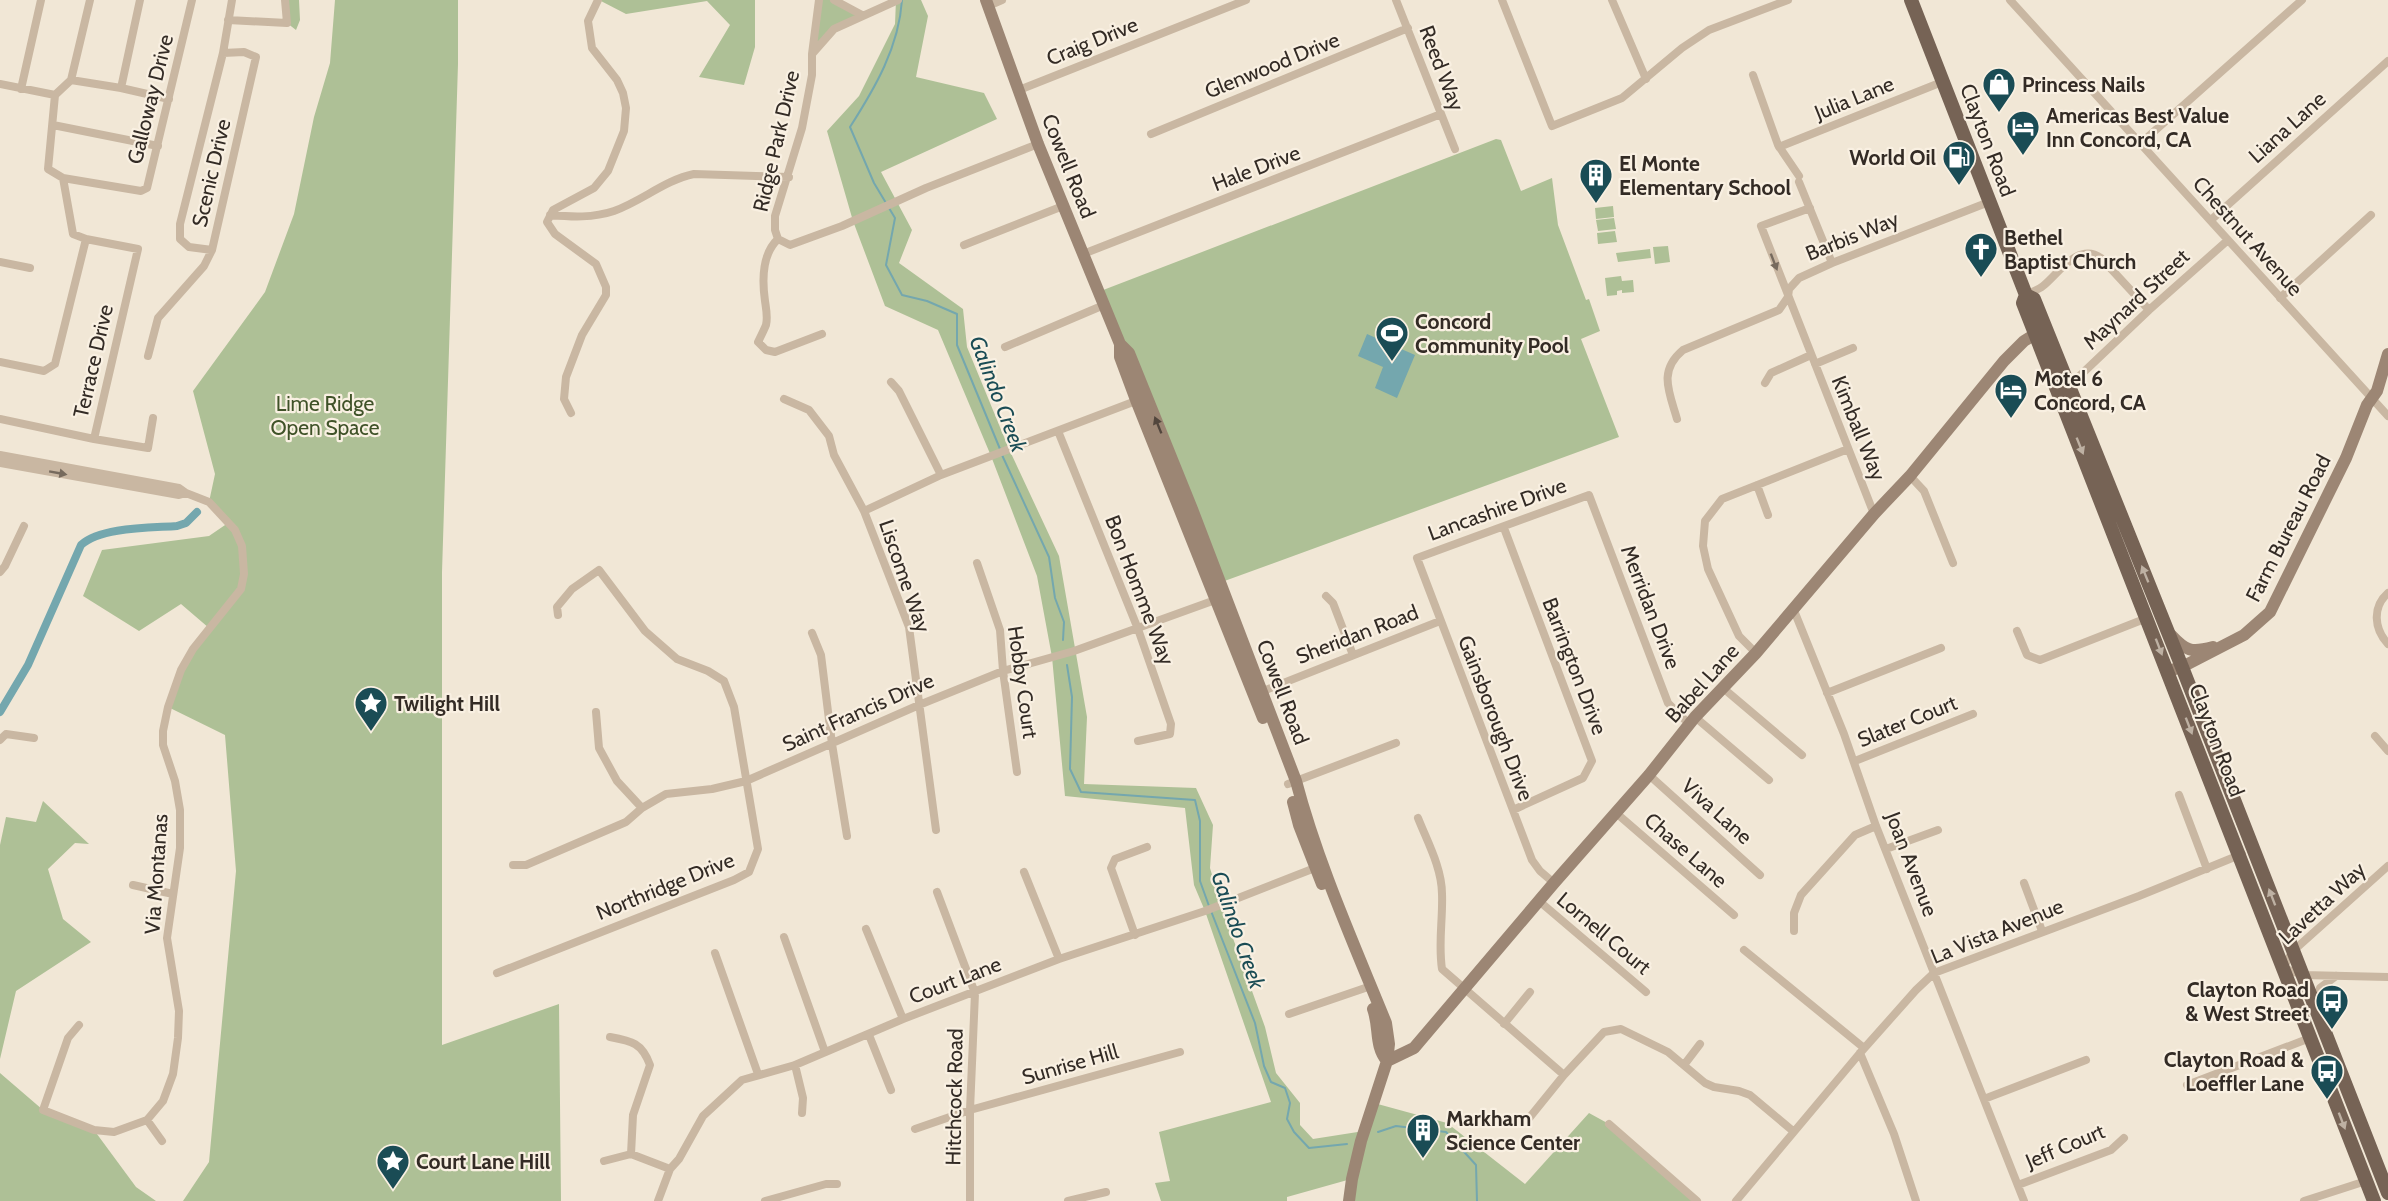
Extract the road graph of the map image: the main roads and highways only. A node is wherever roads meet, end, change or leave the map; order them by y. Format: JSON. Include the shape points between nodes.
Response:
{"nodes":[{"id":1,"x":1911,"y":0,"type":"edge"},
{"id":2,"x":2040,"y":331,"type":"junction"},
{"id":3,"x":2388,"y":1193,"type":"edge"},
{"id":4,"x":2374,"y":1201,"type":"edge"}],
"edges":[{"from":1,"to":2,"type":"main road","name":"Clayton Road","via":[[2026,294],[2034,299]]},
{"from":3,"to":2,"type":"main road","name":"Clayton Road","one_way":true,"via":[[2069,386]]},
{"from":2,"to":4,"type":"main road","name":"Clayton Road","one_way":true}]}
